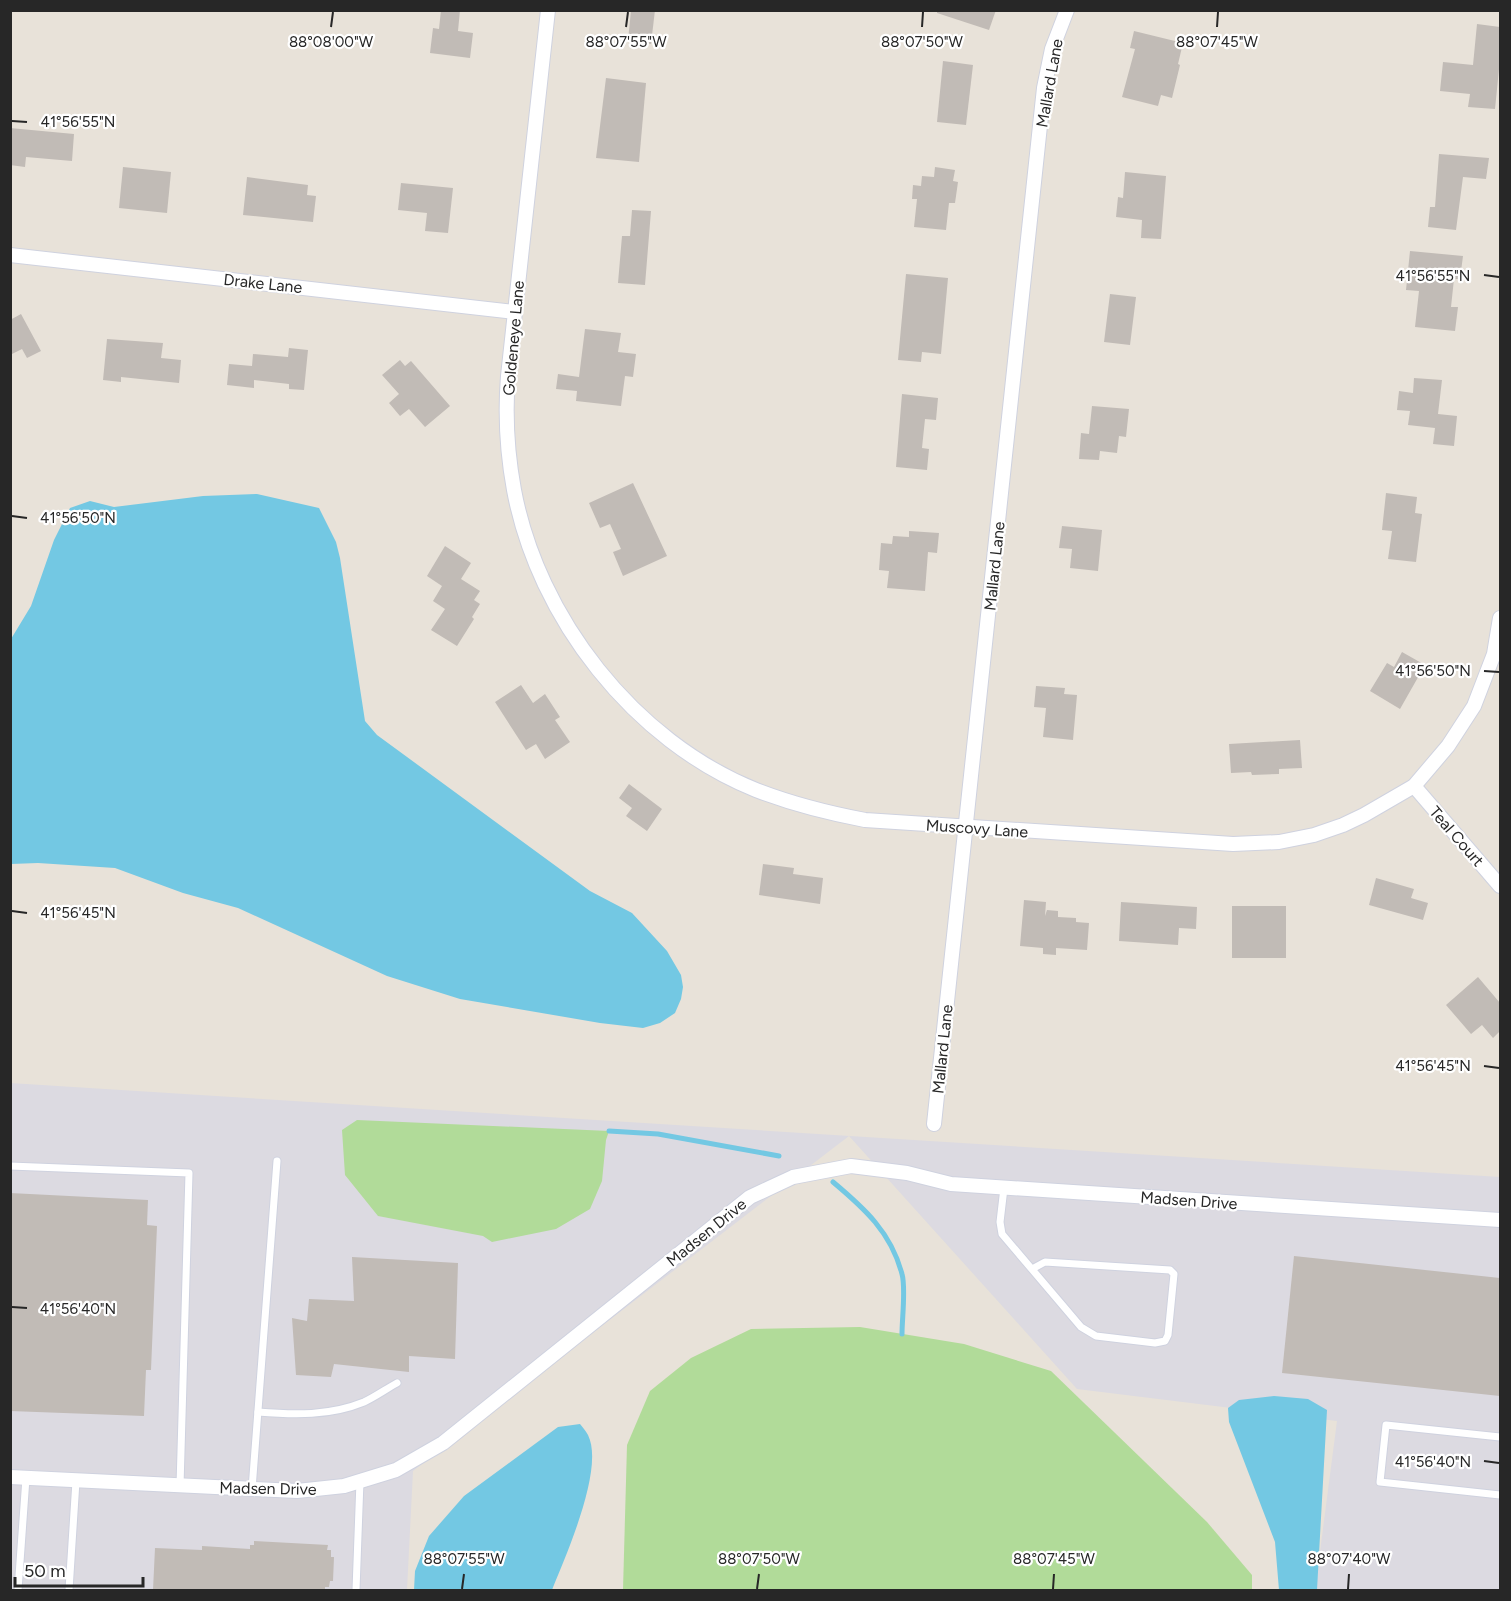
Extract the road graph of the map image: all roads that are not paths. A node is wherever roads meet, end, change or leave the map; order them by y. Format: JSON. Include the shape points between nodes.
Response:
{"nodes":[{"id":1,"x":548,"y":10,"type":"edge"},
{"id":2,"x":1067,"y":10,"type":"edge"},
{"id":3,"x":10,"y":255,"type":"edge"},
{"id":4,"x":514,"y":312,"type":"junction"},
{"id":5,"x":1500,"y":618,"type":"edge"},
{"id":6,"x":584,"y":652,"type":"joint"},
{"id":7,"x":1414,"y":786,"type":"junction"},
{"id":8,"x":966,"y":828,"type":"junction"},
{"id":9,"x":1500,"y":886,"type":"edge"},
{"id":10,"x":934,"y":1124,"type":"dead end"},
{"id":11,"x":277,"y":1161,"type":"dead end"},
{"id":12,"x":10,"y":1166,"type":"edge"},
{"id":13,"x":1004,"y":1188,"type":"junction"},
{"id":14,"x":1500,"y":1220,"type":"edge"},
{"id":15,"x":1032,"y":1269,"type":"junction"},
{"id":16,"x":397,"y":1383,"type":"dead end"},
{"id":17,"x":258,"y":1412,"type":"junction"},
{"id":18,"x":1500,"y":1437,"type":"edge"},
{"id":19,"x":10,"y":1478,"type":"edge"},
{"id":20,"x":26,"y":1478,"type":"junction"},
{"id":21,"x":76,"y":1481,"type":"junction"},
{"id":22,"x":360,"y":1481,"type":"junction"},
{"id":23,"x":180,"y":1486,"type":"junction"},
{"id":24,"x":252,"y":1489,"type":"junction"},
{"id":25,"x":1500,"y":1495,"type":"edge"},
{"id":26,"x":18,"y":1590,"type":"edge"},
{"id":27,"x":69,"y":1590,"type":"edge"},
{"id":28,"x":356,"y":1590,"type":"edge"}],
"edges":[{"from":1,"to":4,"type":"street","name":"Goldeneye Lane"},
{"from":2,"to":8,"type":"street","name":"Mallard Lane","via":[[1052,49],[1044,88]]},
{"from":3,"to":4,"type":"street","name":"Drake Lane"},
{"from":4,"to":6,"type":"street","name":"Goldeneye Lane","via":[[507,393],[507,436],[514,489],[544,582]]},
{"from":5,"to":7,"type":"street","via":[[1494,654],[1474,706],[1448,746]]},
{"from":6,"to":8,"type":"street","name":"Muscovy Lane","via":[[623,697],[668,738],[712,768],[754,789],[806,808],[865,820]]},
{"from":7,"to":8,"type":"street","name":"Muscovy Lane","via":[[1343,825],[1279,842],[1223,843]]},
{"from":7,"to":9,"type":"street","name":"Teal Court"},
{"from":8,"to":10,"type":"street","name":"Mallard Lane"},
{"from":11,"to":17,"type":"lane"},
{"from":12,"to":23,"type":"lane","via":[[189,1173]]},
{"from":13,"to":14,"type":"street","name":"Madsen Drive"},
{"from":13,"to":15,"type":"lane","via":[[1002,1234]]},
{"from":13,"to":22,"type":"street","name":"Madsen Drive","via":[[951,1184],[907,1173],[851,1166],[793,1177],[750,1197],[444,1443],[396,1470]]},
{"from":15,"to":15,"type":"lane","via":[[1045,1263],[1170,1270],[1174,1274],[1165,1341],[1143,1342],[1087,1332]]},
{"from":16,"to":17,"type":"lane","via":[[364,1402],[332,1412]]},
{"from":17,"to":24,"type":"lane"},
{"from":18,"to":25,"type":"lane","via":[[1386,1425],[1380,1482]]},
{"from":19,"to":20,"type":"street","name":"Madsen Drive"},
{"from":20,"to":21,"type":"street","name":"Madsen Drive"},
{"from":20,"to":26,"type":"lane"},
{"from":21,"to":23,"type":"street","name":"Madsen Drive"},
{"from":21,"to":27,"type":"lane"},
{"from":22,"to":24,"type":"street","name":"Madsen Drive","via":[[297,1491]]},
{"from":22,"to":28,"type":"lane"},
{"from":23,"to":24,"type":"street","name":"Madsen Drive"}]}
